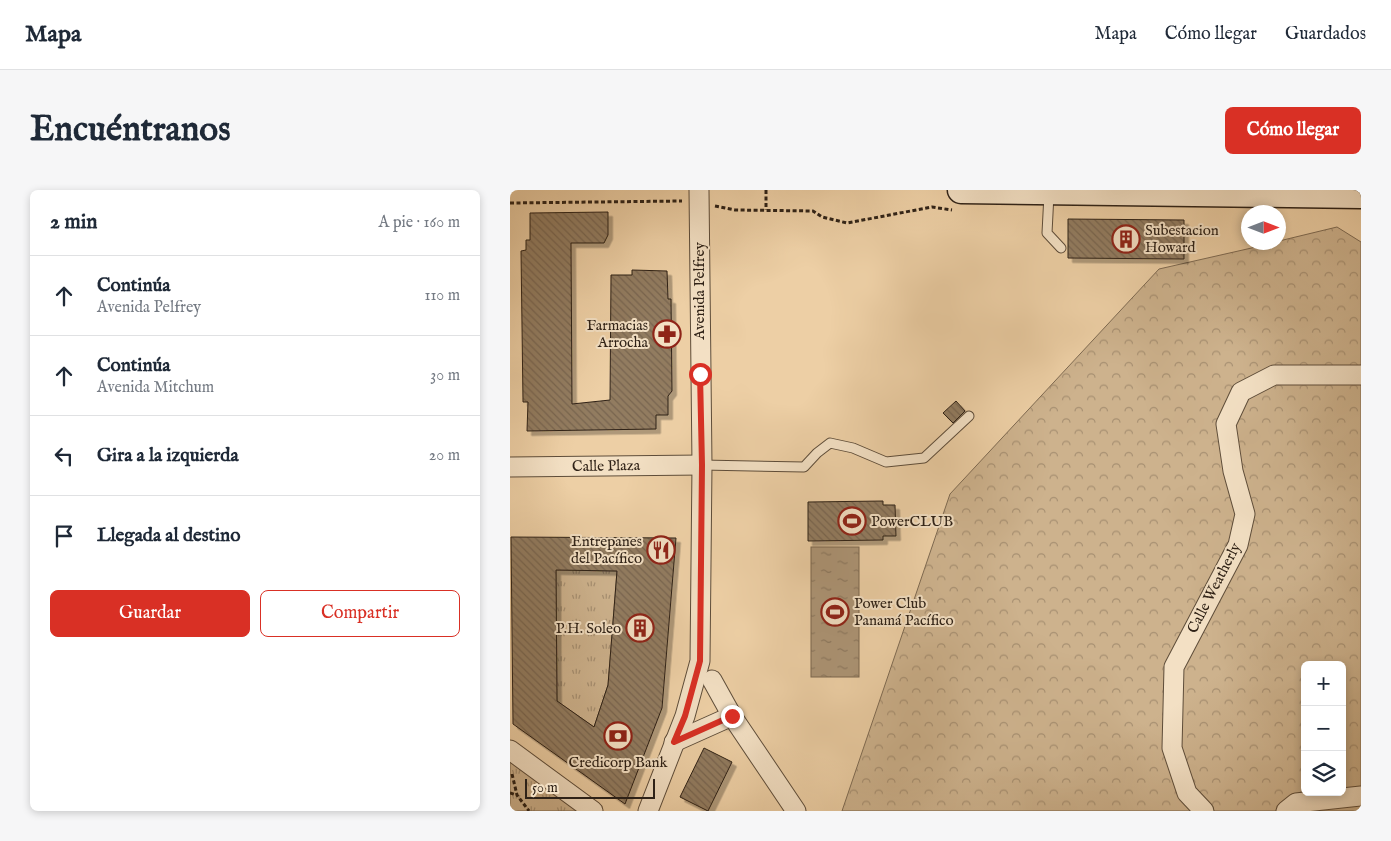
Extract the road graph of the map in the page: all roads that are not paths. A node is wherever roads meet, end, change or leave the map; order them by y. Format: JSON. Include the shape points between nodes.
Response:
{"nodes":[{"id":1,"x":1059,"y":191,"type":"edge"},
{"id":2,"x":1361,"y":195,"type":"edge"},
{"id":3,"x":699,"y":196,"type":"edge"},
{"id":4,"x":957,"y":200,"type":"edge"},
{"id":5,"x":1061,"y":248,"type":"dead end"},
{"id":6,"x":1361,"y":375,"type":"edge"},
{"id":7,"x":969,"y":416,"type":"dead end"},
{"id":8,"x":702,"y":465,"type":"junction"},
{"id":9,"x":510,"y":467,"type":"edge"},
{"id":10,"x":712,"y":680,"type":"dead end"},
{"id":11,"x":732,"y":716,"type":"junction"},
{"id":12,"x":674,"y":742,"type":"junction"},
{"id":13,"x":511,"y":751,"type":"edge"},
{"id":14,"x":1361,"y":796,"type":"edge"},
{"id":15,"x":593,"y":811,"type":"edge"},
{"id":16,"x":648,"y":811,"type":"edge"},
{"id":17,"x":796,"y":811,"type":"edge"},
{"id":18,"x":1204,"y":811,"type":"edge"},
{"id":19,"x":1286,"y":811,"type":"edge"}],
"edges":[{"from":1,"to":2,"type":"main road"},
{"from":1,"to":4,"type":"main road"},
{"from":1,"to":5,"type":"lane","via":[[1047,233]]},
{"from":3,"to":8,"type":"street","name":"Avenida Pelfrey"},
{"from":6,"to":18,"type":"street","name":"Calle Weatherly","via":[[1274,375],[1241,392],[1226,424],[1233,471],[1245,514],[1238,545],[1174,667],[1172,748],[1187,793]]},
{"from":7,"to":8,"type":"lane","via":[[924,458],[886,462],[853,448],[830,443],[804,467]]},
{"from":8,"to":9,"type":"street","name":"Calle Plaza"},
{"from":8,"to":12,"type":"street","name":"Avenida Pelfrey","via":[[700,661],[685,716]]},
{"from":10,"to":11,"type":"street"},
{"from":11,"to":12,"type":"street"},
{"from":11,"to":17,"type":"street"},
{"from":12,"to":16,"type":"street","name":"Avenida Pelfrey"},
{"from":13,"to":15,"type":"street"},
{"from":14,"to":19,"type":"street","via":[[1296,803]]}]}
